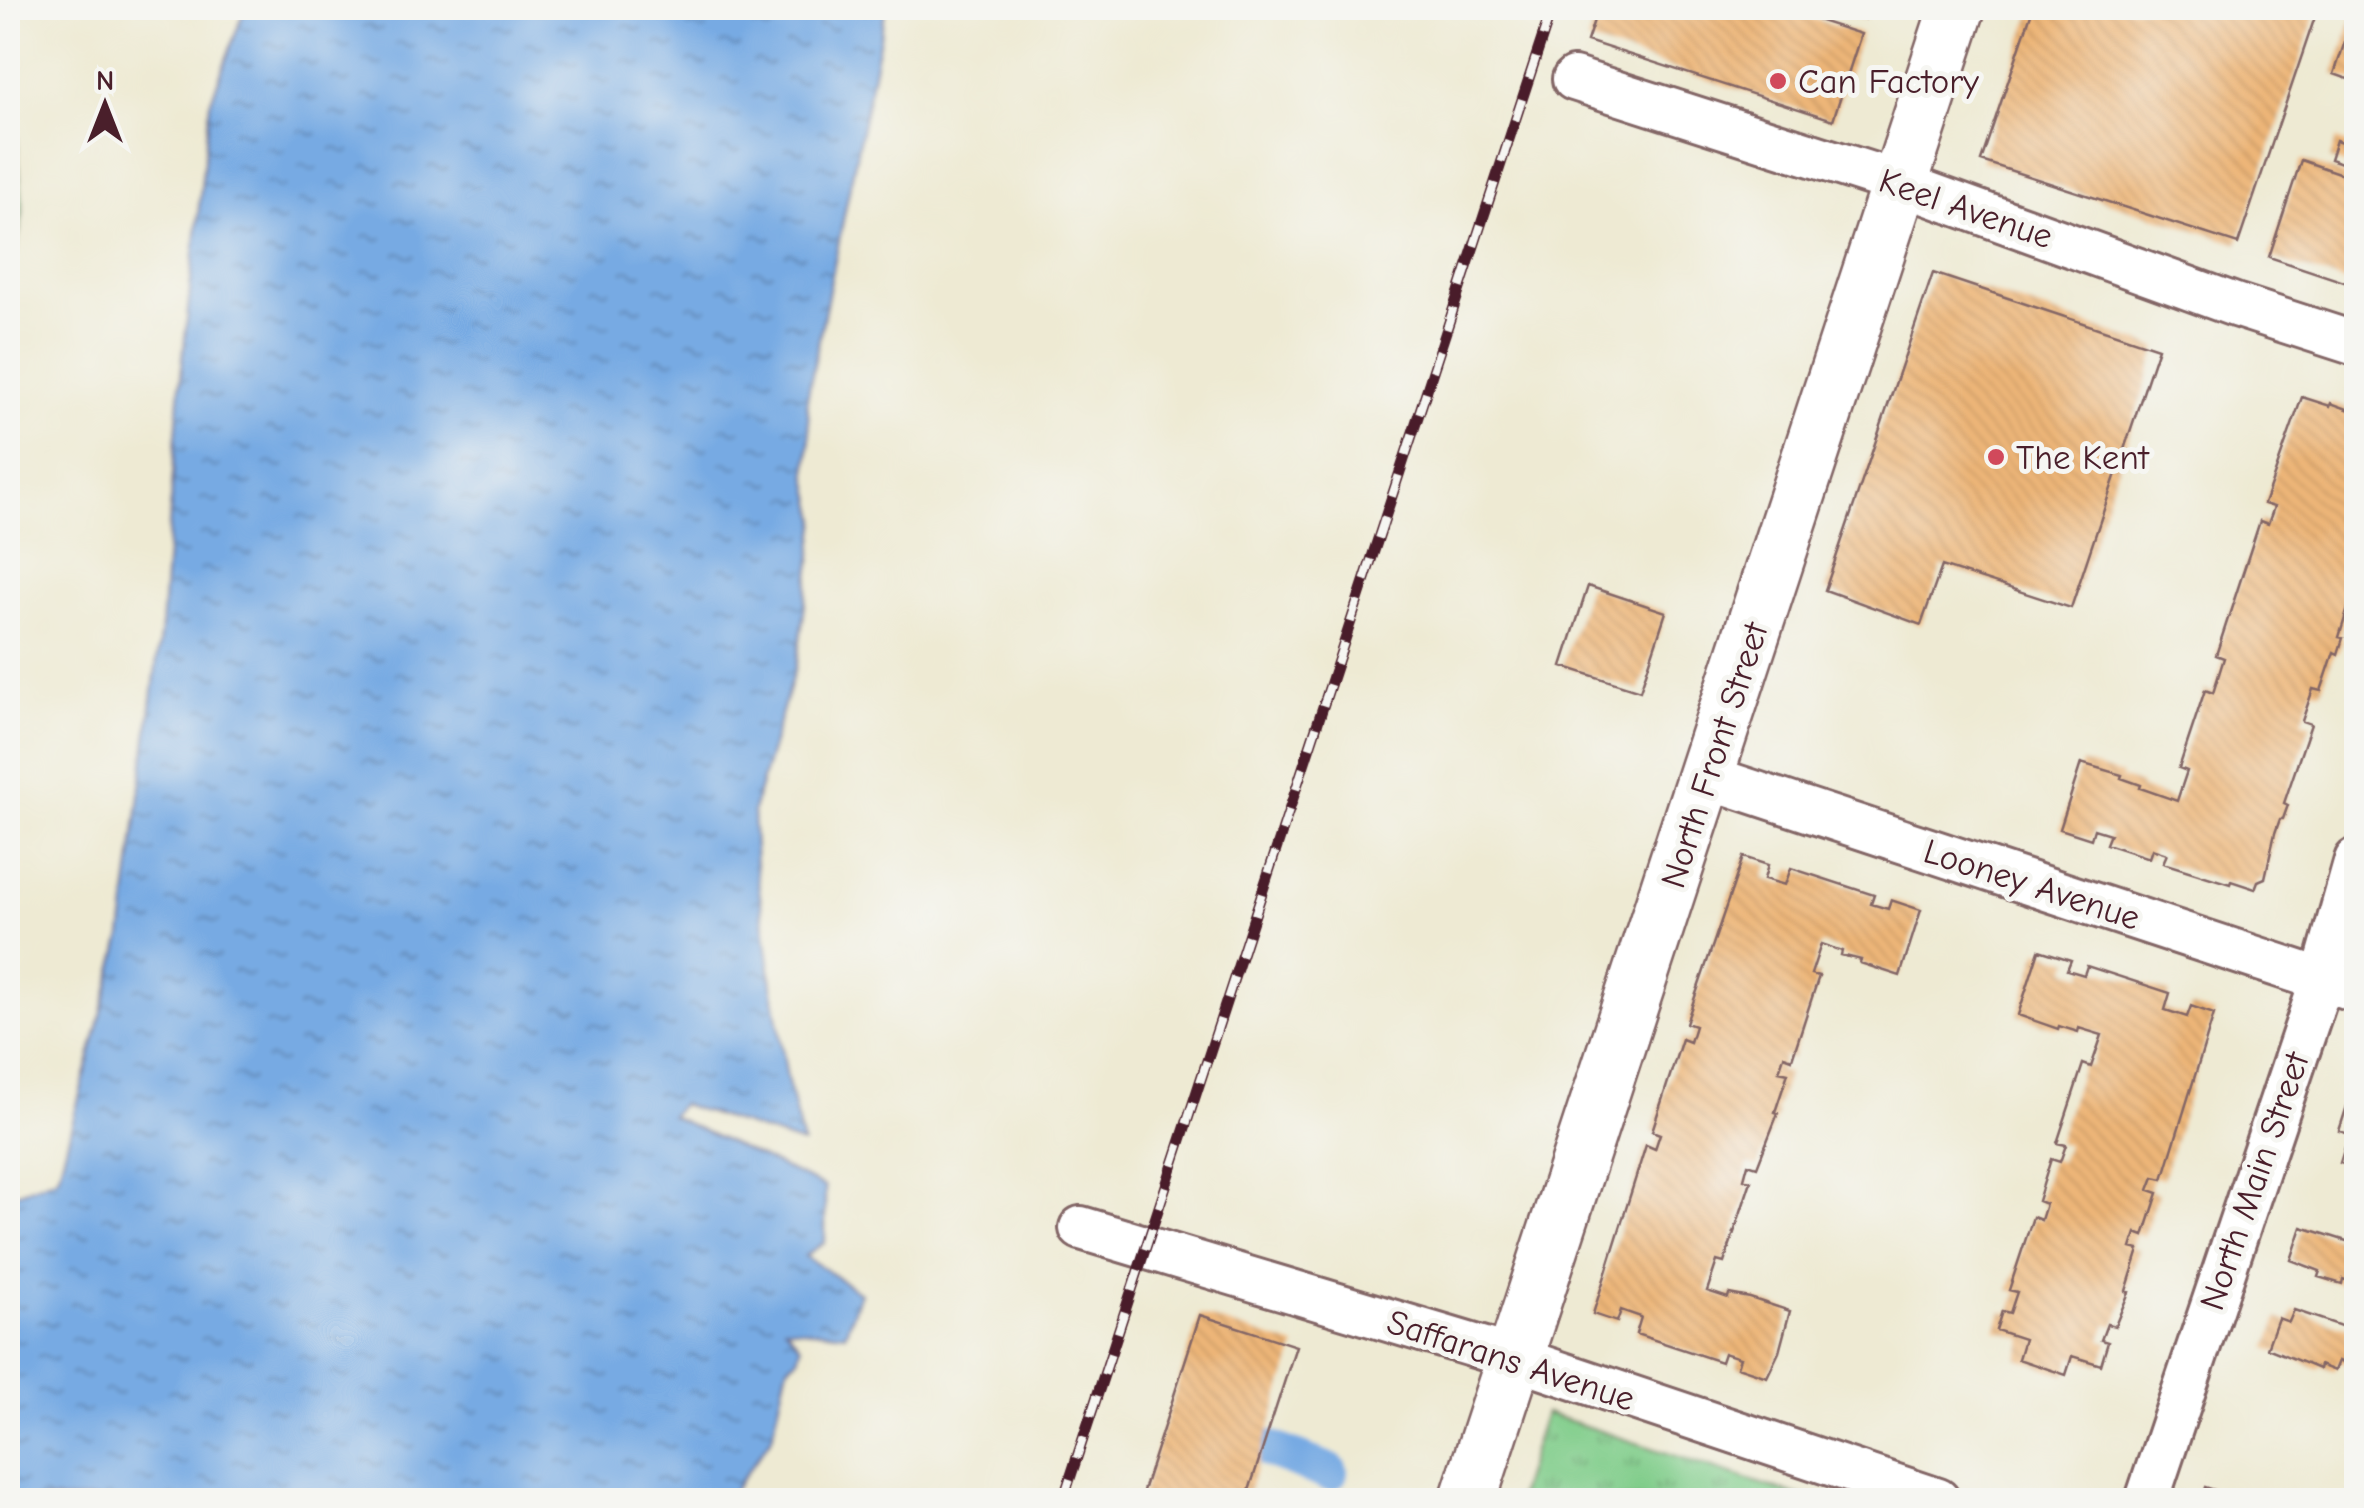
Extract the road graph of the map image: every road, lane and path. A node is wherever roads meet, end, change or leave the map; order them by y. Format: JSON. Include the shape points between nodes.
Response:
{"nodes":[{"id":1,"x":1957,"y":8,"type":"edge"},
{"id":2,"x":1574,"y":79,"type":"dead end"},
{"id":3,"x":1899,"y":183,"type":"junction"},
{"id":4,"x":2356,"y":344,"type":"edge"},
{"id":5,"x":1708,"y":777,"type":"junction"},
{"id":6,"x":2356,"y":860,"type":"edge"},
{"id":7,"x":2339,"y":985,"type":"edge"},
{"id":8,"x":1081,"y":1228,"type":"dead end"},
{"id":9,"x":1515,"y":1358,"type":"junction"},
{"id":10,"x":1468,"y":1500,"type":"edge"},
{"id":11,"x":1938,"y":1500,"type":"edge"},
{"id":12,"x":2146,"y":1500,"type":"edge"}],
"edges":[{"from":1,"to":3,"type":"street","name":"North Front Street"},
{"from":2,"to":3,"type":"street","name":"Keel Avenue"},
{"from":3,"to":4,"type":"street","name":"Keel Avenue"},
{"from":3,"to":5,"type":"street","name":"North Front Street"},
{"from":5,"to":7,"type":"street","name":"Looney Avenue"},
{"from":5,"to":9,"type":"street","name":"North Front Street"},
{"from":6,"to":7,"type":"street","name":"North Main Street"},
{"from":7,"to":12,"type":"street","name":"North Main Street"},
{"from":8,"to":9,"type":"street","name":"Saffarans Avenue"},
{"from":9,"to":10,"type":"street","name":"North Front Street"},
{"from":9,"to":11,"type":"street","name":"Saffarans Avenue"}]}
